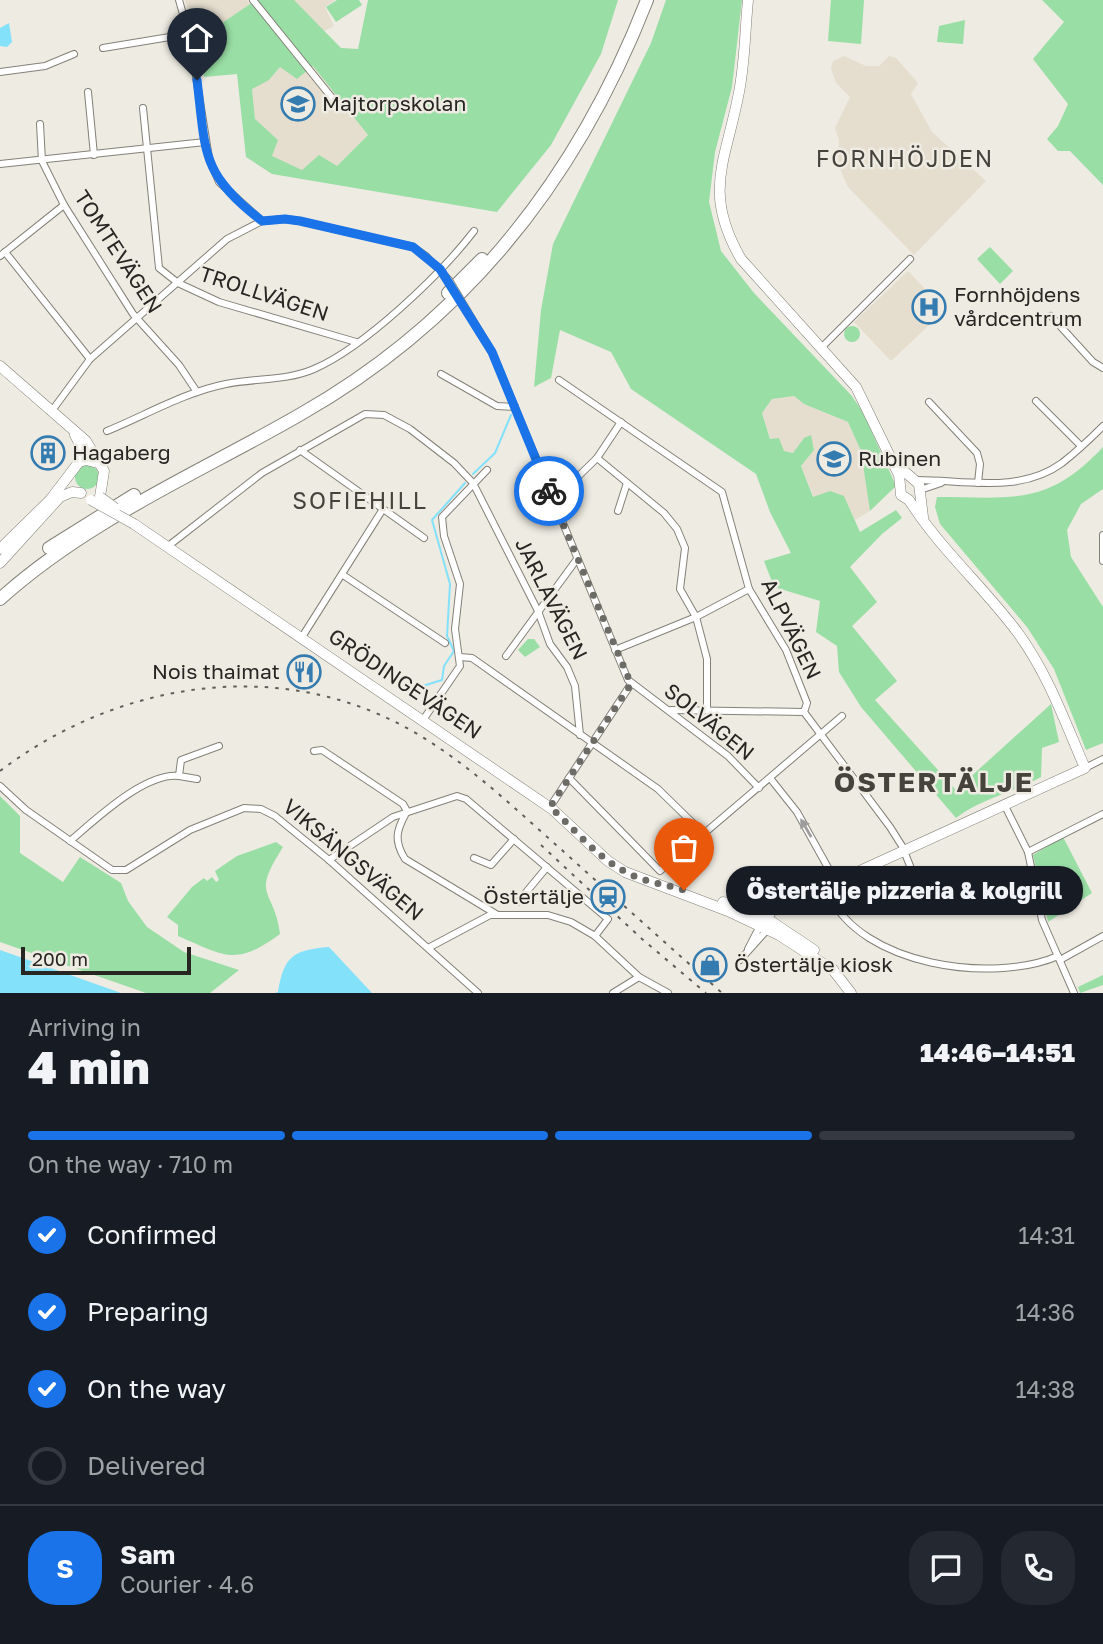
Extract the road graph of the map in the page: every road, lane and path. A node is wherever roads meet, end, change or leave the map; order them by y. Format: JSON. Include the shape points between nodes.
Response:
{"nodes":[{"id":1,"x":179,"y":0,"type":"edge"},
{"id":2,"x":253,"y":0,"type":"edge"},
{"id":3,"x":639,"y":0,"type":"edge"},
{"id":4,"x":647,"y":0,"type":"edge"},
{"id":5,"x":748,"y":0,"type":"edge"},
{"id":6,"x":188,"y":34,"type":"junction"},
{"id":7,"x":103,"y":48,"type":"dead end"},
{"id":8,"x":74,"y":54,"type":"dead end"},
{"id":9,"x":0,"y":72,"type":"edge"},
{"id":10,"x":88,"y":92,"type":"dead end"},
{"id":11,"x":337,"y":104,"type":"dead end"},
{"id":12,"x":143,"y":108,"type":"dead end"},
{"id":13,"x":40,"y":124,"type":"dead end"},
{"id":14,"x":205,"y":142,"type":"junction"},
{"id":15,"x":147,"y":148,"type":"junction"},
{"id":16,"x":94,"y":155,"type":"junction"},
{"id":17,"x":42,"y":161,"type":"junction"},
{"id":18,"x":0,"y":164,"type":"edge"},
{"id":19,"x":64,"y":205,"type":"junction"},
{"id":20,"x":262,"y":221,"type":"junction"},
{"id":21,"x":474,"y":231,"type":"dead end"},
{"id":22,"x":2,"y":254,"type":"edge"},
{"id":23,"x":910,"y":259,"type":"dead end"},
{"id":24,"x":440,"y":269,"type":"junction"},
{"id":25,"x":178,"y":283,"type":"junction"},
{"id":26,"x":1051,"y":316,"type":"dead end"},
{"id":27,"x":137,"y":318,"type":"junction"},
{"id":28,"x":356,"y":342,"type":"junction"},
{"id":29,"x":821,"y":348,"type":"junction"},
{"id":30,"x":90,"y":359,"type":"junction"},
{"id":31,"x":0,"y":366,"type":"edge"},
{"id":32,"x":1103,"y":368,"type":"edge"},
{"id":33,"x":441,"y":374,"type":"dead end"},
{"id":34,"x":559,"y":380,"type":"dead end"},
{"id":35,"x":197,"y":392,"type":"junction"},
{"id":36,"x":1036,"y":401,"type":"dead end"},
{"id":37,"x":929,"y":402,"type":"dead end"},
{"id":38,"x":515,"y":407,"type":"junction"},
{"id":39,"x":51,"y":412,"type":"junction"},
{"id":40,"x":621,"y":422,"type":"junction"},
{"id":41,"x":65,"y":424,"type":"junction"},
{"id":42,"x":1103,"y":426,"type":"edge"},
{"id":43,"x":107,"y":431,"type":"dead end"},
{"id":44,"x":1081,"y":446,"type":"junction"},
{"id":45,"x":300,"y":450,"type":"junction"},
{"id":46,"x":597,"y":458,"type":"junction"},
{"id":47,"x":79,"y":462,"type":"junction"},
{"id":48,"x":98,"y":463,"type":"junction"},
{"id":49,"x":487,"y":470,"type":"dead end"},
{"id":50,"x":71,"y":472,"type":"junction"},
{"id":51,"x":473,"y":483,"type":"junction"},
{"id":52,"x":627,"y":483,"type":"junction"},
{"id":53,"x":978,"y":483,"type":"junction"},
{"id":54,"x":913,"y":488,"type":"junction"},
{"id":55,"x":91,"y":494,"type":"junction"},
{"id":56,"x":553,"y":501,"type":"junction"},
{"id":57,"x":383,"y":509,"type":"junction"},
{"id":58,"x":618,"y":511,"type":"dead end"},
{"id":59,"x":1103,"y":536,"type":"edge"},
{"id":60,"x":424,"y":538,"type":"dead end"},
{"id":61,"x":167,"y":547,"type":"junction"},
{"id":62,"x":1,"y":557,"type":"edge"},
{"id":63,"x":577,"y":559,"type":"junction"},
{"id":64,"x":1103,"y":561,"type":"edge"},
{"id":65,"x":342,"y":575,"type":"junction"},
{"id":66,"x":0,"y":589,"type":"edge"},
{"id":67,"x":749,"y":589,"type":"junction"},
{"id":68,"x":0,"y":600,"type":"edge"},
{"id":69,"x":538,"y":611,"type":"junction"},
{"id":70,"x":696,"y":617,"type":"junction"},
{"id":71,"x":302,"y":637,"type":"junction"},
{"id":72,"x":444,"y":643,"type":"dead end"},
{"id":73,"x":615,"y":650,"type":"junction"},
{"id":74,"x":506,"y":656,"type":"dead end"},
{"id":75,"x":460,"y":657,"type":"junction"},
{"id":76,"x":631,"y":684,"type":"junction"},
{"id":77,"x":671,"y":710,"type":"junction"},
{"id":78,"x":707,"y":710,"type":"junction"},
{"id":79,"x":804,"y":712,"type":"junction"},
{"id":80,"x":842,"y":716,"type":"dead end"},
{"id":81,"x":423,"y":720,"type":"junction"},
{"id":82,"x":580,"y":735,"type":"junction"},
{"id":83,"x":820,"y":736,"type":"junction"},
{"id":84,"x":592,"y":743,"type":"junction"},
{"id":85,"x":219,"y":746,"type":"dead end"},
{"id":86,"x":314,"y":751,"type":"dead end"},
{"id":87,"x":1103,"y":759,"type":"edge"},
{"id":88,"x":1085,"y":768,"type":"junction"},
{"id":89,"x":179,"y":776,"type":"junction"},
{"id":90,"x":569,"y":778,"type":"junction"},
{"id":91,"x":770,"y":778,"type":"junction"},
{"id":92,"x":197,"y":779,"type":"dead end"},
{"id":93,"x":0,"y":786,"type":"edge"},
{"id":94,"x":759,"y":788,"type":"junction"},
{"id":95,"x":1005,"y":806,"type":"junction"},
{"id":96,"x":550,"y":807,"type":"junction"},
{"id":97,"x":407,"y":811,"type":"junction"},
{"id":98,"x":1103,"y":814,"type":"edge"},
{"id":99,"x":703,"y":833,"type":"junction"},
{"id":100,"x":513,"y":839,"type":"junction"},
{"id":101,"x":70,"y":841,"type":"junction"},
{"id":102,"x":904,"y":852,"type":"junction"},
{"id":103,"x":1028,"y":852,"type":"junction"},
{"id":104,"x":474,"y":858,"type":"dead end"},
{"id":105,"x":329,"y":860,"type":"junction"},
{"id":106,"x":547,"y":867,"type":"junction"},
{"id":107,"x":836,"y":882,"type":"junction"},
{"id":108,"x":829,"y":894,"type":"dead end"},
{"id":109,"x":787,"y":898,"type":"junction"},
{"id":110,"x":758,"y":900,"type":"dead end"},
{"id":111,"x":518,"y":902,"type":"dead end"},
{"id":112,"x":925,"y":903,"type":"dead end"},
{"id":113,"x":497,"y":915,"type":"junction"},
{"id":114,"x":766,"y":924,"type":"junction"},
{"id":115,"x":595,"y":936,"type":"junction"},
{"id":116,"x":1103,"y":936,"type":"edge"},
{"id":117,"x":430,"y":947,"type":"junction"},
{"id":118,"x":1059,"y":958,"type":"junction"},
{"id":119,"x":740,"y":960,"type":"dead end"},
{"id":120,"x":639,"y":977,"type":"junction"},
{"id":121,"x":478,"y":993,"type":"edge"},
{"id":122,"x":613,"y":993,"type":"edge"},
{"id":123,"x":668,"y":993,"type":"edge"},
{"id":124,"x":851,"y":993,"type":"edge"},
{"id":125,"x":1074,"y":993,"type":"edge"}],
"edges":[{"from":1,"to":6,"type":"street"},
{"from":2,"to":11,"type":"street"},
{"from":3,"to":66,"type":"highway","via":[[597,96],[536,195],[499,241],[421,319],[355,371],[297,408],[65,536]]},
{"from":4,"to":68,"type":"highway","via":[[603,101],[572,155],[504,247],[461,293],[361,377],[120,512],[59,551]]},
{"from":5,"to":29,"type":"street","via":[[740,89],[719,189],[719,213],[741,259]]},
{"from":6,"to":7,"type":"street"},
{"from":6,"to":14,"type":"street"},
{"from":8,"to":9,"type":"street","via":[[45,66]]},
{"from":10,"to":16,"type":"street"},
{"from":12,"to":15,"type":"street","name":"TROLLVÄGEN"},
{"from":13,"to":17,"type":"street"},
{"from":14,"to":15,"type":"street"},
{"from":14,"to":20,"type":"street","via":[[219,182]]},
{"from":15,"to":16,"type":"street"},
{"from":15,"to":25,"type":"street","name":"TROLLVÄGEN","via":[[159,268]]},
{"from":16,"to":17,"type":"street"},
{"from":17,"to":18,"type":"street"},
{"from":17,"to":19,"type":"street","name":"TOMTEVÄGEN"},
{"from":19,"to":22,"type":"street"},
{"from":19,"to":27,"type":"street","name":"TOMTEVÄGEN"},
{"from":20,"to":24,"type":"street","name":"SOLVÄGEN","via":[[300,221],[413,247]]},
{"from":20,"to":25,"type":"street","via":[[227,239]]},
{"from":21,"to":24,"type":"street"},
{"from":22,"to":30,"type":"street"},
{"from":23,"to":29,"type":"street"},
{"from":24,"to":28,"type":"street"},
{"from":24,"to":38,"type":"street","name":"SOLVÄGEN","bridge":true,"via":[[492,352]]},
{"from":25,"to":27,"type":"street"},
{"from":25,"to":28,"type":"street","name":"TROLLVÄGEN","via":[[219,302]]},
{"from":26,"to":32,"type":"street"},
{"from":27,"to":30,"type":"street"},
{"from":27,"to":35,"type":"street","name":"TOMTEVÄGEN"},
{"from":28,"to":35,"type":"street","via":[[317,368],[292,377]]},
{"from":29,"to":54,"type":"street","via":[[856,387],[890,457]]},
{"from":30,"to":39,"type":"street"},
{"from":31,"to":39,"type":"street"},
{"from":33,"to":38,"type":"street","via":[[497,406]]},
{"from":34,"to":40,"type":"street","name":"ALPVÄGEN"},
{"from":35,"to":43,"type":"street"},
{"from":36,"to":44,"type":"street"},
{"from":37,"to":53,"type":"street","via":[[977,453]]},
{"from":38,"to":56,"type":"street","name":"SOLVÄGEN"},
{"from":39,"to":41,"type":"street"},
{"from":40,"to":46,"type":"street"},
{"from":40,"to":67,"type":"street","name":"ALPVÄGEN","via":[[722,492]]},
{"from":41,"to":47,"type":"street","via":[[80,441]]},
{"from":41,"to":48,"type":"street","via":[[80,434]]},
{"from":42,"to":44,"type":"street"},
{"from":44,"to":53,"type":"street","via":[[1061,464],[1033,477]]},
{"from":45,"to":51,"type":"street","name":"JARLAVÄGEN","via":[[365,414],[384,415],[410,429]]},
{"from":45,"to":57,"type":"street"},
{"from":45,"to":61,"type":"street","name":"JARLAVÄGEN","via":[[237,491]]},
{"from":46,"to":52,"type":"street"},
{"from":46,"to":56,"type":"street"},
{"from":47,"to":48,"type":"street"},
{"from":47,"to":50,"type":"street"},
{"from":48,"to":55,"type":"street","via":[[105,475]]},
{"from":49,"to":51,"type":"street"},
{"from":50,"to":55,"type":"street","via":[[73,486]]},
{"from":50,"to":62,"type":"street"},
{"from":51,"to":69,"type":"street","name":"JARLAVÄGEN"},
{"from":51,"to":75,"type":"street","via":[[442,517],[441,524],[460,584],[455,629]]},
{"from":52,"to":58,"type":"street"},
{"from":52,"to":70,"type":"street","via":[[677,529],[685,548],[680,589]]},
{"from":53,"to":54,"type":"street","via":[[946,481]]},
{"from":54,"to":88,"type":"street","via":[[925,524],[1017,632],[1043,672]]},
{"from":55,"to":61,"type":"street","name":"GRÖDINGEVÄGEN","bridge":true},
{"from":55,"to":62,"type":"street","via":[[72,492],[60,498]]},
{"from":56,"to":63,"type":"street","name":"SOLVÄGEN"},
{"from":57,"to":60,"type":"street"},
{"from":57,"to":65,"type":"street"},
{"from":59,"to":64,"type":"street"},
{"from":61,"to":71,"type":"street","name":"GRÖDINGEVÄGEN"},
{"from":63,"to":69,"type":"street"},
{"from":63,"to":73,"type":"street","name":"SOLVÄGEN"},
{"from":65,"to":71,"type":"street"},
{"from":65,"to":72,"type":"street"},
{"from":67,"to":70,"type":"street"},
{"from":67,"to":79,"type":"street","name":"ALPVÄGEN","via":[[786,650],[807,703]]},
{"from":69,"to":74,"type":"street"},
{"from":69,"to":82,"type":"street","name":"JARLAVÄGEN","via":[[550,644],[575,686]]},
{"from":70,"to":73,"type":"street"},
{"from":70,"to":78,"type":"street","via":[[707,659]]},
{"from":71,"to":81,"type":"street","name":"GRÖDINGEVÄGEN"},
{"from":73,"to":76,"type":"street","name":"SOLVÄGEN"},
{"from":75,"to":81,"type":"street","via":[[457,673]]},
{"from":75,"to":82,"type":"street","via":[[472,658]]},
{"from":76,"to":77,"type":"street","name":"SOLVÄGEN"},
{"from":76,"to":84,"type":"street"},
{"from":77,"to":78,"type":"street"},
{"from":77,"to":94,"type":"street","name":"SOLVÄGEN","via":[[729,756]]},
{"from":78,"to":79,"type":"street"},
{"from":79,"to":83,"type":"street","name":"ALPVÄGEN"},
{"from":80,"to":83,"type":"street"},
{"from":81,"to":96,"type":"street","name":"GRÖDINGEVÄGEN"},
{"from":82,"to":84,"type":"street"},
{"from":83,"to":91,"type":"street"},
{"from":83,"to":102,"type":"street","name":"ALPVÄGEN"},
{"from":84,"to":90,"type":"street"},
{"from":84,"to":99,"type":"street","via":[[659,789]]},
{"from":85,"to":89,"type":"street","via":[[181,760]]},
{"from":86,"to":97,"type":"street","via":[[322,750],[358,772]]},
{"from":87,"to":88,"type":"street"},
{"from":88,"to":95,"type":"street"},
{"from":89,"to":92,"type":"street"},
{"from":89,"to":101,"type":"street","via":[[169,775],[139,788]]},
{"from":90,"to":96,"type":"street"},
{"from":90,"to":99,"type":"street","via":[[660,871]]},
{"from":91,"to":94,"type":"street"},
{"from":107,"to":91,"type":"street","name":"SOLVÄGEN","one_way":true,"via":[[797,812]]},
{"from":93,"to":101,"type":"street","name":"VIKSÄNGSVÄGEN"},
{"from":94,"to":99,"type":"street"},
{"from":95,"to":102,"type":"street"},
{"from":95,"to":103,"type":"street"},
{"from":96,"to":114,"type":"street","name":"GRÖDINGEVÄGEN","via":[[608,861],[649,882]]},
{"from":97,"to":100,"type":"street","via":[[457,796]]},
{"from":97,"to":105,"type":"street"},
{"from":97,"to":113,"type":"street","via":[[398,829],[397,845],[405,859]]},
{"from":98,"to":103,"type":"street"},
{"from":100,"to":104,"type":"street","via":[[491,865]]},
{"from":100,"to":106,"type":"street"},
{"from":101,"to":105,"type":"street","name":"VIKSÄNGSVÄGEN","via":[[112,870],[126,870],[190,830],[244,808],[261,809]]},
{"from":102,"to":107,"type":"street"},
{"from":102,"to":112,"type":"street","name":"ALPVÄGEN"},
{"from":103,"to":118,"type":"street","via":[[1042,920]]},
{"from":105,"to":117,"type":"street","name":"VIKSÄNGSVÄGEN"},
{"from":106,"to":111,"type":"street"},
{"from":106,"to":115,"type":"street","via":[[608,919]]},
{"from":107,"to":109,"type":"street"},
{"from":108,"to":118,"type":"street","via":[[855,926],[893,951],[933,964],[999,970]]},
{"from":109,"to":110,"type":"street","via":[[777,892]]},
{"from":109,"to":114,"type":"street"},
{"from":113,"to":115,"type":"street","via":[[548,915]]},
{"from":113,"to":117,"type":"street"},
{"from":114,"to":119,"type":"street"},
{"from":114,"to":124,"type":"street","name":"GRÖDINGEVÄGEN","via":[[833,970]]},
{"from":115,"to":120,"type":"street"},
{"from":116,"to":118,"type":"street"},
{"from":117,"to":121,"type":"street","name":"VIKSÄNGSVÄGEN"},
{"from":118,"to":125,"type":"street"},
{"from":120,"to":122,"type":"street"},
{"from":120,"to":123,"type":"street"}]}
